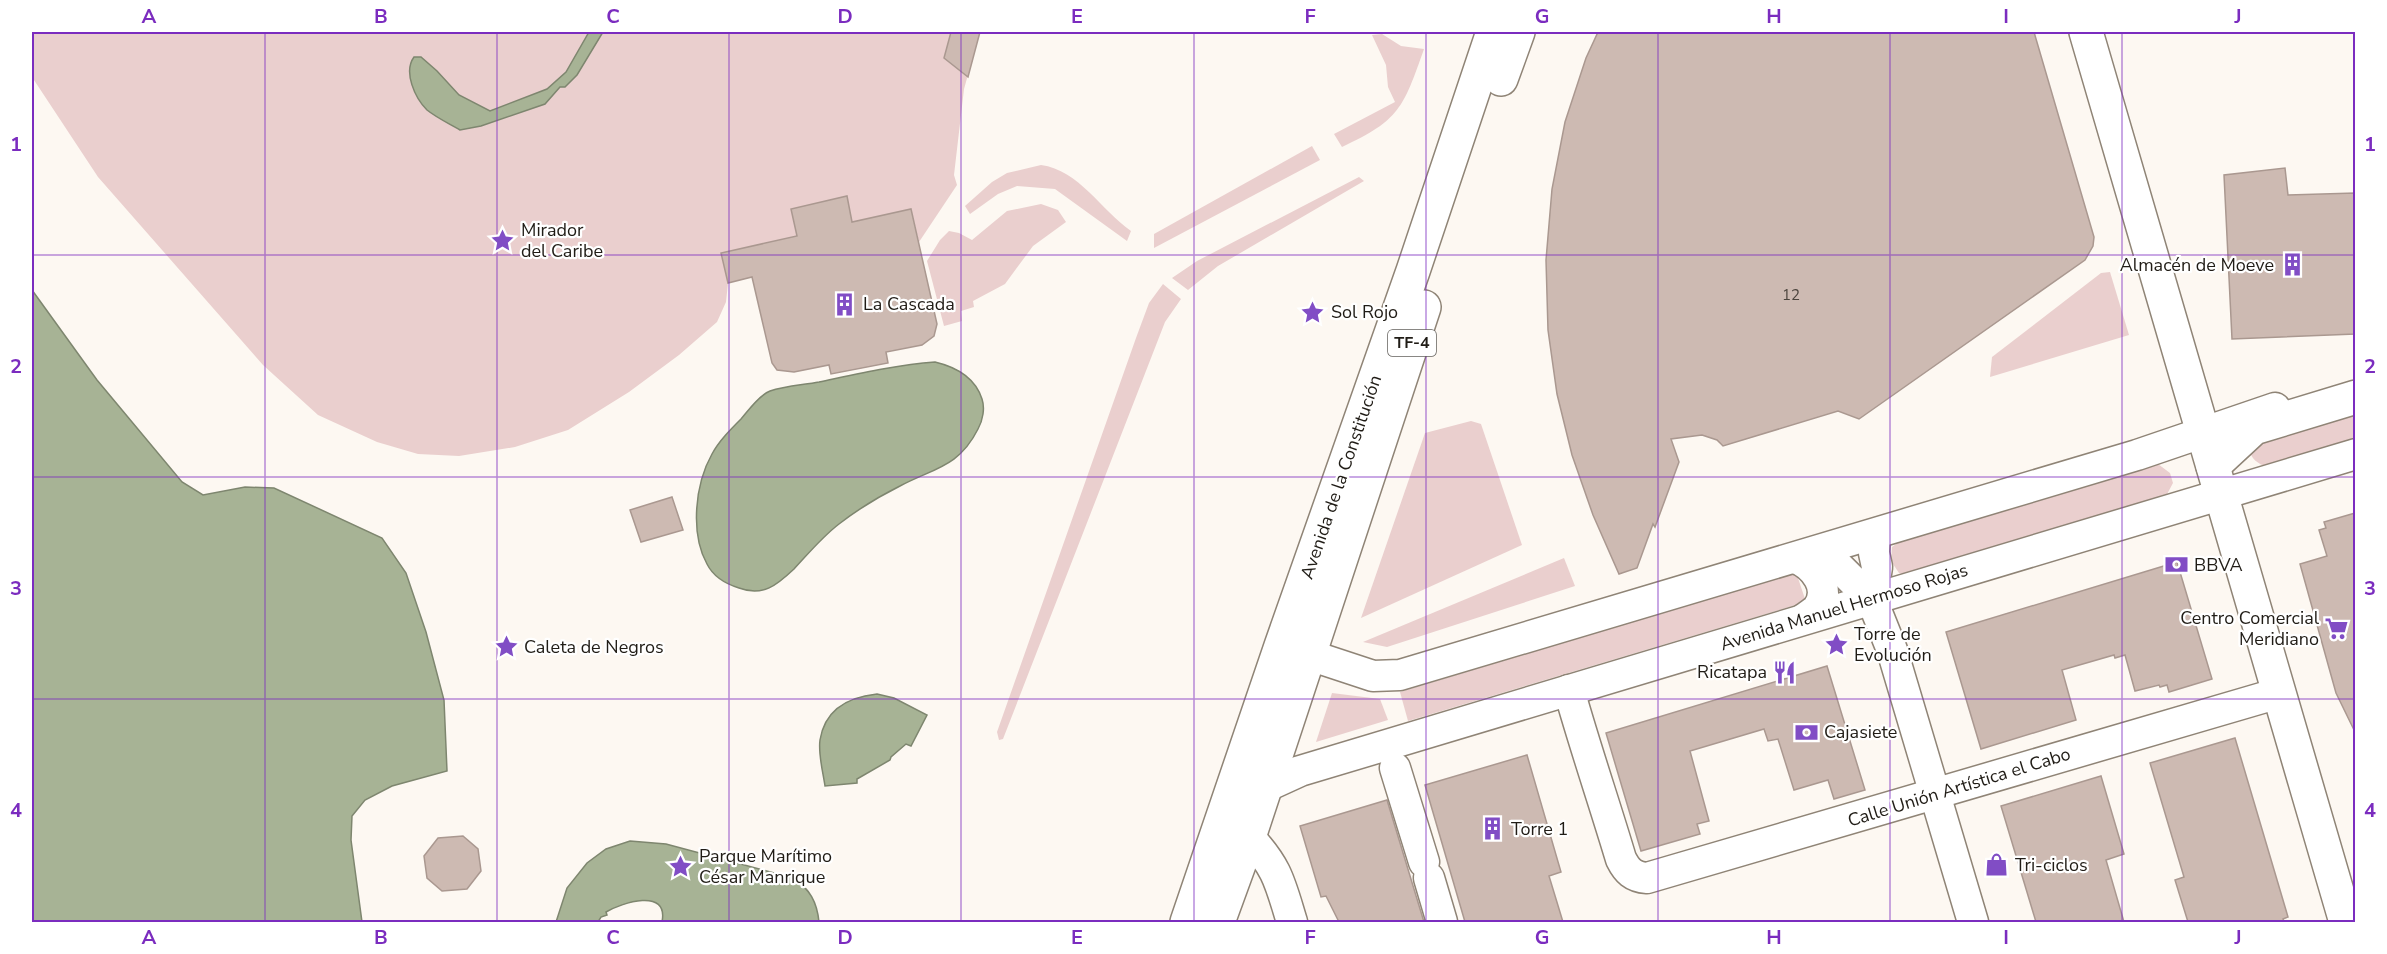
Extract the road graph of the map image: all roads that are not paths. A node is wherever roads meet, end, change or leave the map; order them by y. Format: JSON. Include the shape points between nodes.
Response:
{"nodes":[{"id":1,"x":1494,"y":32,"type":"edge"},
{"id":2,"x":1518,"y":32,"type":"edge"},
{"id":3,"x":2086,"y":32,"type":"edge"},
{"id":4,"x":2355,"y":384,"type":"edge"},
{"id":5,"x":2355,"y":397,"type":"edge"},
{"id":6,"x":2202,"y":433,"type":"junction"},
{"id":7,"x":2355,"y":454,"type":"edge"},
{"id":8,"x":2217,"y":480,"type":"junction"},
{"id":9,"x":1875,"y":534,"type":"junction"},
{"id":10,"x":1809,"y":554,"type":"junction"},
{"id":11,"x":1920,"y":584,"type":"junction"},
{"id":12,"x":1872,"y":600,"type":"junction"},
{"id":13,"x":1805,"y":618,"type":"junction"},
{"id":14,"x":1295,"y":650,"type":"junction"},
{"id":15,"x":1892,"y":650,"type":"junction"},
{"id":16,"x":1569,"y":690,"type":"junction"},
{"id":17,"x":2279,"y":693,"type":"junction"},
{"id":18,"x":1395,"y":768,"type":"dead end"},
{"id":19,"x":1265,"y":787,"type":"junction"},
{"id":20,"x":1935,"y":794,"type":"junction"},
{"id":21,"x":1249,"y":837,"type":"junction"},
{"id":22,"x":1187,"y":922,"type":"edge"},
{"id":23,"x":1218,"y":922,"type":"edge"},
{"id":24,"x":1292,"y":922,"type":"edge"},
{"id":25,"x":1442,"y":922,"type":"edge"},
{"id":26,"x":1973,"y":922,"type":"edge"},
{"id":27,"x":2346,"y":922,"type":"edge"}],
"edges":[{"from":1,"to":14,"type":"main road","name":"Avenida de la Constitución","number":"TF-4","via":[[1413,271]]},
{"from":2,"to":14,"type":"main road","name":"Avenida de la Constitución","number":"TF-4","via":[[1437,268]]},
{"from":3,"to":6,"type":"main road"},
{"from":4,"to":6,"type":"street"},
{"from":5,"to":8,"type":"main road","via":[[2254,428]]},
{"from":6,"to":8,"type":"main road"},
{"from":6,"to":9,"type":"street"},
{"from":7,"to":8,"type":"street","name":"Avenida Manuel Hermoso Rojas"},
{"from":8,"to":11,"type":"street","name":"Avenida Manuel Hermoso Rojas"},
{"from":8,"to":17,"type":"main road"},
{"from":9,"to":10,"type":"street"},
{"from":9,"to":12,"type":"street","via":[[1877,567]]},
{"from":10,"to":12,"type":"street"},
{"from":10,"to":13,"type":"street","via":[[1823,592],[1817,608]]},
{"from":10,"to":14,"type":"street","via":[[1400,675],[1373,676]]},
{"from":11,"to":12,"type":"street","name":"Avenida Manuel Hermoso Rojas"},
{"from":11,"to":15,"type":"street","via":[[1900,619]]},
{"from":12,"to":13,"type":"street","name":"Avenida Manuel Hermoso Rojas"},
{"from":12,"to":15,"type":"street"},
{"from":13,"to":16,"type":"street","name":"Avenida Manuel Hermoso Rojas"},
{"from":14,"to":19,"type":"main road","name":"Avenida de la Constitución","number":"TF-4"},
{"from":14,"to":22,"type":"main road","name":"Avenida de la Constitución","number":"TF-4"},
{"from":15,"to":20,"type":"street"},
{"from":16,"to":19,"type":"street","name":"Avenida Manuel Hermoso Rojas","via":[[1300,771]]},
{"from":16,"to":20,"type":"street","name":"Calle Unión Artística el Cabo","via":[[1621,859],[1627,870],[1639,877],[1656,876]]},
{"from":17,"to":20,"type":"street","name":"Calle Unión Artística el Cabo"},
{"from":17,"to":27,"type":"main road"},
{"from":18,"to":25,"type":"street"},
{"from":19,"to":21,"type":"main road","name":"Avenida de la Constitución","number":"TF-4"},
{"from":20,"to":26,"type":"street"},
{"from":21,"to":23,"type":"main road","name":"Avenida de la Constitución","number":"TF-4"},
{"from":21,"to":24,"type":"street","via":[[1279,877]]}]}
